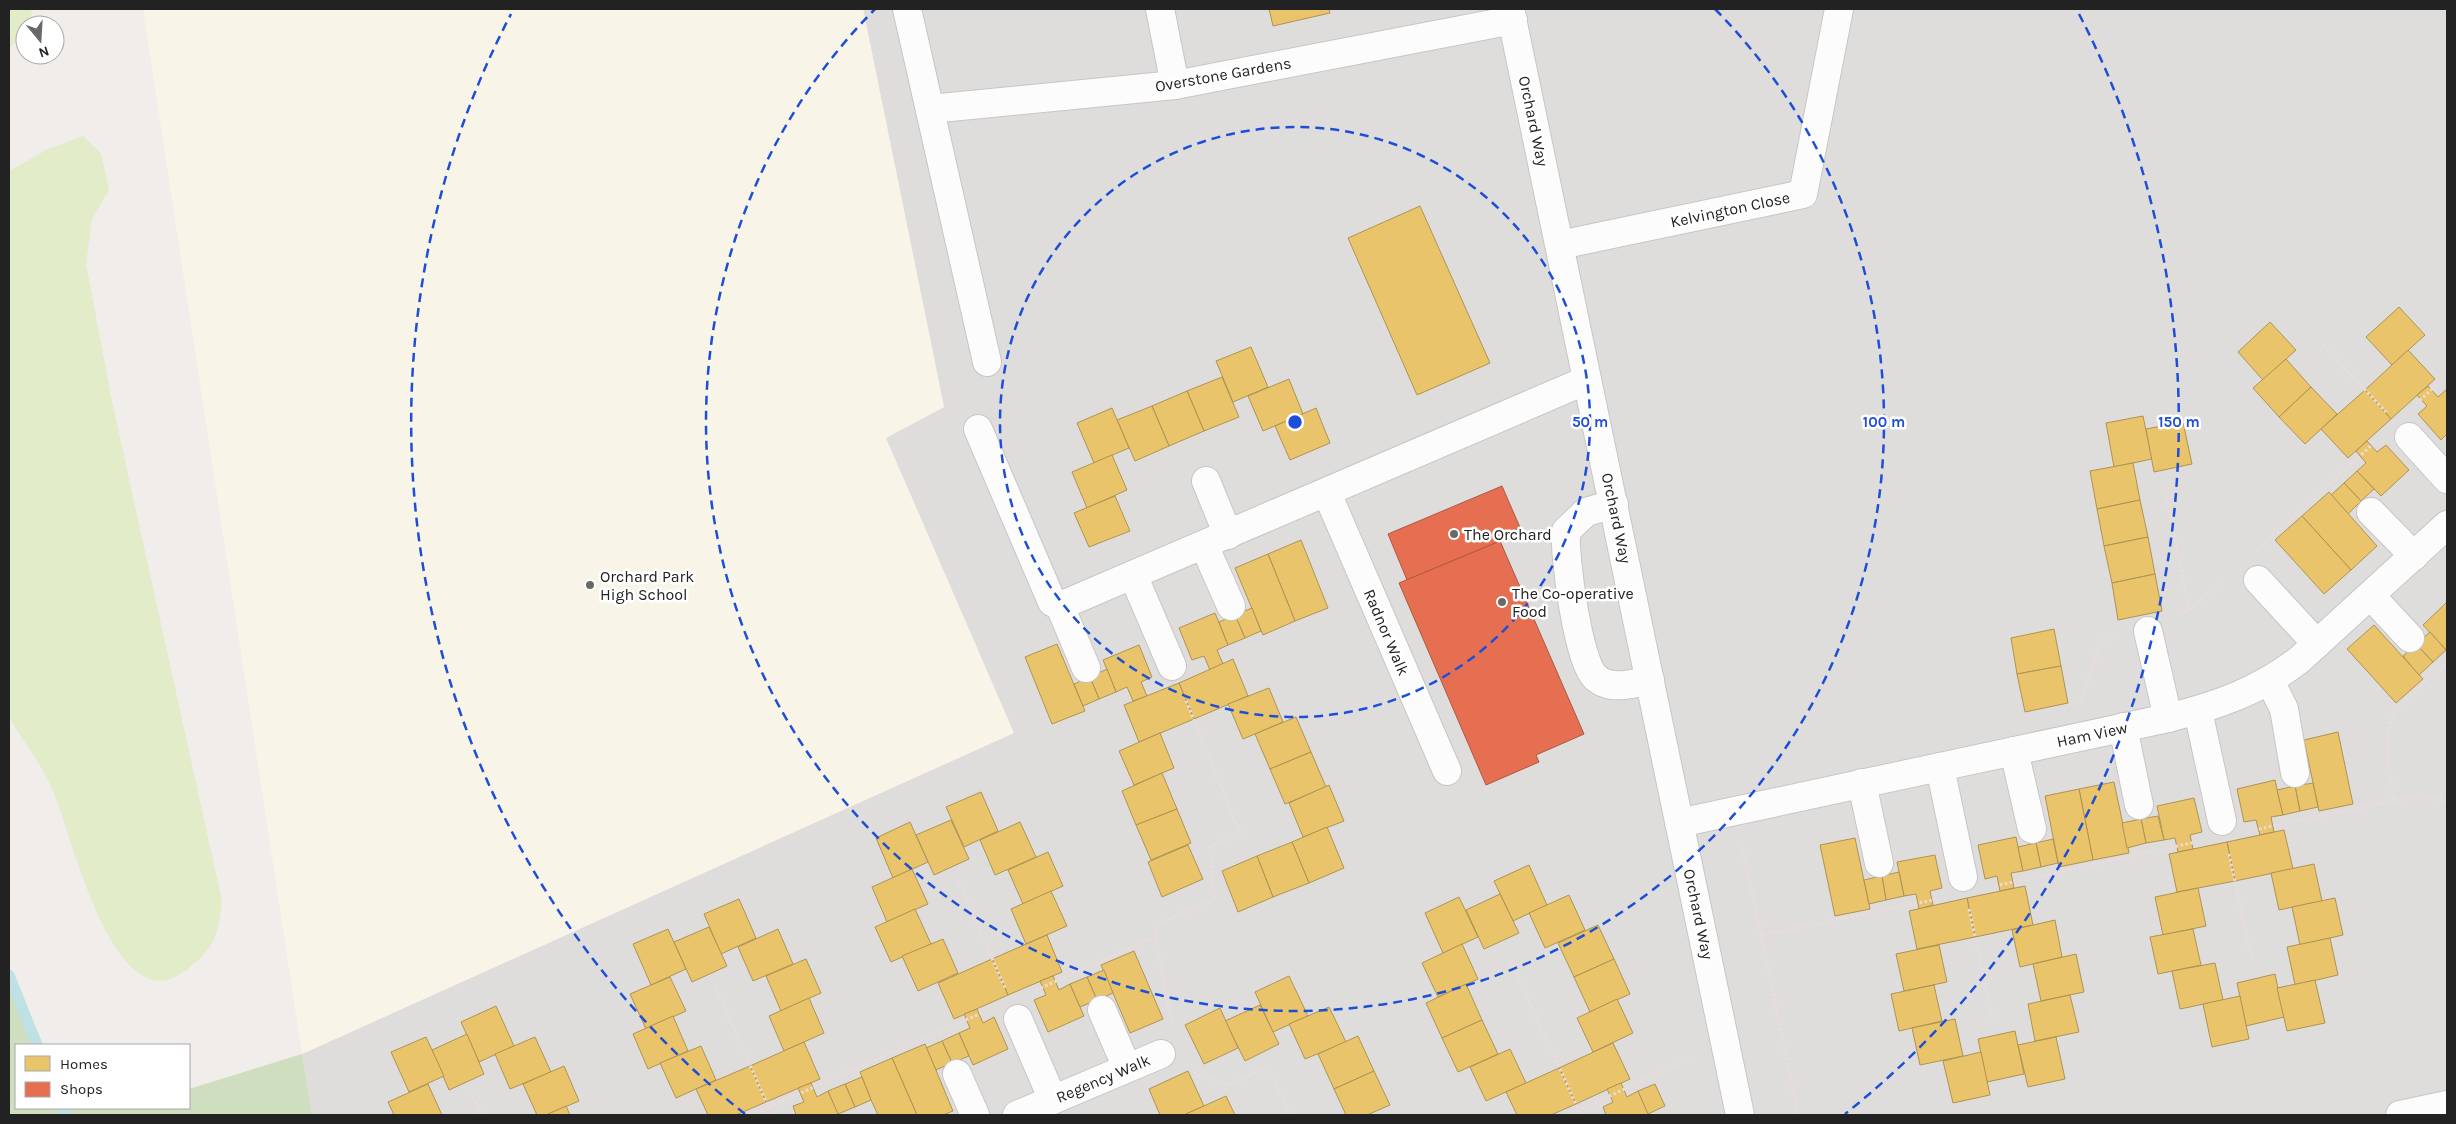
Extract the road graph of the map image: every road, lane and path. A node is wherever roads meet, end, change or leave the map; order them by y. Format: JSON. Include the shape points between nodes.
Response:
{"nodes":[{"id":1,"x":907,"y":9,"type":"edge"},
{"id":2,"x":1160,"y":9,"type":"edge"},
{"id":3,"x":1839,"y":9,"type":"edge"},
{"id":4,"x":1511,"y":15,"type":"edge"},
{"id":5,"x":1174,"y":85,"type":"junction"},
{"id":6,"x":930,"y":109,"type":"junction"},
{"id":7,"x":1560,"y":245,"type":"junction"},
{"id":8,"x":2323,"y":345,"type":"dead end"},
{"id":9,"x":987,"y":362,"type":"dead end"},
{"id":10,"x":2447,"y":375,"type":"edge"},
{"id":11,"x":1587,"y":380,"type":"junction"},
{"id":12,"x":2365,"y":390,"type":"dead end"},
{"id":13,"x":2415,"y":406,"type":"dead end"},
{"id":14,"x":978,"y":428,"type":"dead end"},
{"id":15,"x":2409,"y":437,"type":"dead end"},
{"id":16,"x":2377,"y":441,"type":"dead end"},
{"id":17,"x":2447,"y":479,"type":"edge"},
{"id":18,"x":1206,"y":481,"type":"dead end"},
{"id":19,"x":2164,"y":486,"type":"dead end"},
{"id":20,"x":1327,"y":493,"type":"junction"},
{"id":21,"x":1614,"y":504,"type":"junction"},
{"id":22,"x":2371,"y":512,"type":"dead end"},
{"id":23,"x":1216,"y":540,"type":"junction"},
{"id":24,"x":2435,"y":545,"type":"edge"},
{"id":25,"x":2256,"y":552,"type":"dead end"},
{"id":26,"x":1133,"y":575,"type":"junction"},
{"id":27,"x":2227,"y":578,"type":"dead end"},
{"id":28,"x":2258,"y":580,"type":"dead end"},
{"id":29,"x":2371,"y":596,"type":"junction"},
{"id":30,"x":1056,"y":604,"type":"junction"},
{"id":31,"x":1231,"y":606,"type":"dead end"},
{"id":32,"x":2189,"y":609,"type":"junction"},
{"id":33,"x":2148,"y":631,"type":"junction"},
{"id":34,"x":2410,"y":638,"type":"dead end"},
{"id":35,"x":2318,"y":644,"type":"junction"},
{"id":36,"x":2447,"y":662,"type":"edge"},
{"id":37,"x":1172,"y":666,"type":"dead end"},
{"id":38,"x":1086,"y":668,"type":"dead end"},
{"id":39,"x":1650,"y":680,"type":"junction"},
{"id":40,"x":2270,"y":681,"type":"junction"},
{"id":41,"x":1182,"y":692,"type":"dead end"},
{"id":42,"x":2398,"y":709,"type":"dead end"},
{"id":43,"x":2198,"y":710,"type":"junction"},
{"id":44,"x":2168,"y":718,"type":"junction"},
{"id":45,"x":2123,"y":727,"type":"junction"},
{"id":46,"x":2066,"y":740,"type":"junction"},
{"id":47,"x":2014,"y":751,"type":"junction"},
{"id":48,"x":1940,"y":767,"type":"junction"},
{"id":49,"x":1447,"y":771,"type":"dead end"},
{"id":50,"x":2295,"y":773,"type":"dead end"},
{"id":51,"x":1862,"y":783,"type":"junction"},
{"id":52,"x":2394,"y":800,"type":"dead end"},
{"id":53,"x":2447,"y":803,"type":"edge"},
{"id":54,"x":2139,"y":805,"type":"dead end"},
{"id":55,"x":2222,"y":821,"type":"dead end"},
{"id":56,"x":1679,"y":823,"type":"junction"},
{"id":57,"x":2032,"y":829,"type":"dead end"},
{"id":58,"x":1734,"y":845,"type":"dead end"},
{"id":59,"x":2229,"y":852,"type":"dead end"},
{"id":60,"x":1878,"y":863,"type":"dead end"},
{"id":61,"x":1963,"y":876,"type":"dead end"},
{"id":62,"x":958,"y":880,"type":"dead end"},
{"id":63,"x":1918,"y":903,"type":"dead end"},
{"id":64,"x":1969,"y":908,"type":"dead end"},
{"id":65,"x":1761,"y":935,"type":"junction"},
{"id":66,"x":1155,"y":937,"type":"junction"},
{"id":67,"x":1510,"y":960,"type":"dead end"},
{"id":68,"x":2252,"y":961,"type":"dead end"},
{"id":69,"x":716,"y":988,"type":"dead end"},
{"id":70,"x":1034,"y":991,"type":"dead end"},
{"id":71,"x":1013,"y":1007,"type":"joint"},
{"id":72,"x":1102,"y":1010,"type":"dead end"},
{"id":73,"x":987,"y":1011,"type":"dead end"},
{"id":74,"x":1993,"y":1020,"type":"dead end"},
{"id":75,"x":1172,"y":1049,"type":"junction"},
{"id":76,"x":1694,"y":1057,"type":"dead end"},
{"id":77,"x":1127,"y":1068,"type":"junction"},
{"id":78,"x":957,"y":1074,"type":"dead end"},
{"id":79,"x":471,"y":1092,"type":"dead end"},
{"id":80,"x":1053,"y":1100,"type":"junction"},
{"id":81,"x":2447,"y":1105,"type":"edge"},
{"id":82,"x":768,"y":1108,"type":"junction"},
{"id":83,"x":1579,"y":1110,"type":"junction"},
{"id":84,"x":482,"y":1115,"type":"edge"},
{"id":85,"x":751,"y":1115,"type":"edge"},
{"id":86,"x":772,"y":1115,"type":"edge"},
{"id":87,"x":975,"y":1115,"type":"edge"},
{"id":88,"x":1017,"y":1115,"type":"edge"},
{"id":89,"x":1290,"y":1115,"type":"edge"},
{"id":90,"x":1568,"y":1115,"type":"edge"},
{"id":91,"x":1581,"y":1115,"type":"edge"},
{"id":92,"x":1740,"y":1115,"type":"edge"},
{"id":93,"x":1798,"y":1115,"type":"edge"},
{"id":94,"x":2400,"y":1115,"type":"edge"}],
"edges":[{"from":1,"to":6,"type":"street"},
{"from":2,"to":5,"type":"street"},
{"from":3,"to":7,"type":"street","name":"Kelvington Close","via":[[1803,194]]},
{"from":4,"to":5,"type":"street","name":"Overstone Gardens"},
{"from":4,"to":7,"type":"street","name":"Orchard Way"},
{"from":5,"to":6,"type":"street","name":"Overstone Gardens"},
{"from":6,"to":9,"type":"street"},
{"from":7,"to":11,"type":"street","name":"Orchard Way"},
{"from":8,"to":12,"type":"path"},
{"from":10,"to":13,"type":"path"},
{"from":11,"to":20,"type":"street"},
{"from":11,"to":21,"type":"street","name":"Orchard Way"},
{"from":14,"to":30,"type":"street"},
{"from":15,"to":17,"type":"street"},
{"from":16,"to":25,"type":"path"},
{"from":18,"to":23,"type":"street"},
{"from":19,"to":32,"type":"path"},
{"from":20,"to":23,"type":"street"},
{"from":20,"to":49,"type":"street","name":"Radnor Walk"},
{"from":21,"to":39,"type":"street","name":"Orchard Way"},
{"from":21,"to":39,"type":"street","via":[[1586,512],[1566,530],[1568,577],[1586,663],[1595,677],[1608,684],[1628,685]]},
{"from":22,"to":24,"type":"street"},
{"from":23,"to":26,"type":"street"},
{"from":23,"to":31,"type":"street"},
{"from":24,"to":29,"type":"street","name":"Ham View"},
{"from":26,"to":30,"type":"street"},
{"from":26,"to":37,"type":"street"},
{"from":27,"to":32,"type":"path"},
{"from":28,"to":35,"type":"street"},
{"from":29,"to":34,"type":"street"},
{"from":29,"to":35,"type":"street","name":"Ham View"},
{"from":30,"to":38,"type":"street"},
{"from":32,"to":33,"type":"path"},
{"from":33,"to":44,"type":"street"},
{"from":33,"to":46,"type":"path","via":[[2101,641]]},
{"from":35,"to":40,"type":"street","name":"Ham View"},
{"from":36,"to":42,"type":"path"},
{"from":39,"to":56,"type":"street","name":"Orchard Way"},
{"from":40,"to":43,"type":"street","name":"Ham View","via":[[2232,700]]},
{"from":40,"to":50,"type":"street","via":[[2284,710]]},
{"from":41,"to":66,"type":"path","via":[[1240,833],[1210,846],[1214,899],[1162,922],[1156,928]]},
{"from":43,"to":44,"type":"street","name":"Ham View"},
{"from":43,"to":55,"type":"street"},
{"from":44,"to":45,"type":"street","name":"Ham View"},
{"from":45,"to":46,"type":"street","name":"Ham View"},
{"from":45,"to":54,"type":"street"},
{"from":46,"to":47,"type":"street","name":"Ham View"},
{"from":47,"to":48,"type":"street","name":"Ham View"},
{"from":47,"to":57,"type":"street"},
{"from":48,"to":51,"type":"street","name":"Ham View"},
{"from":48,"to":61,"type":"street"},
{"from":51,"to":56,"type":"street","name":"Ham View"},
{"from":51,"to":60,"type":"street"},
{"from":52,"to":53,"type":"path","via":[[2425,797]]},
{"from":56,"to":92,"type":"street","name":"Orchard Way"},
{"from":58,"to":65,"type":"path","via":[[1743,849]]},
{"from":59,"to":68,"type":"path"},
{"from":62,"to":71,"type":"path"},
{"from":63,"to":65,"type":"path"},
{"from":64,"to":74,"type":"path"},
{"from":65,"to":93,"type":"path"},
{"from":66,"to":70,"type":"path"},
{"from":66,"to":75,"type":"path","via":[[1169,1009]]},
{"from":67,"to":83,"type":"path"},
{"from":69,"to":82,"type":"path"},
{"from":71,"to":80,"type":"street"},
{"from":72,"to":77,"type":"street"},
{"from":73,"to":82,"type":"path"},
{"from":75,"to":77,"type":"street","name":"Regency Walk"},
{"from":75,"to":89,"type":"path","via":[[1196,1075],[1229,1085],[1268,1067]]},
{"from":76,"to":83,"type":"path"},
{"from":77,"to":80,"type":"street","name":"Regency Walk"},
{"from":78,"to":87,"type":"street"},
{"from":79,"to":84,"type":"path"},
{"from":80,"to":88,"type":"street","name":"Regency Walk"},
{"from":81,"to":94,"type":"street"},
{"from":82,"to":85,"type":"path"},
{"from":82,"to":86,"type":"path"},
{"from":83,"to":90,"type":"path"},
{"from":83,"to":91,"type":"path"}]}
